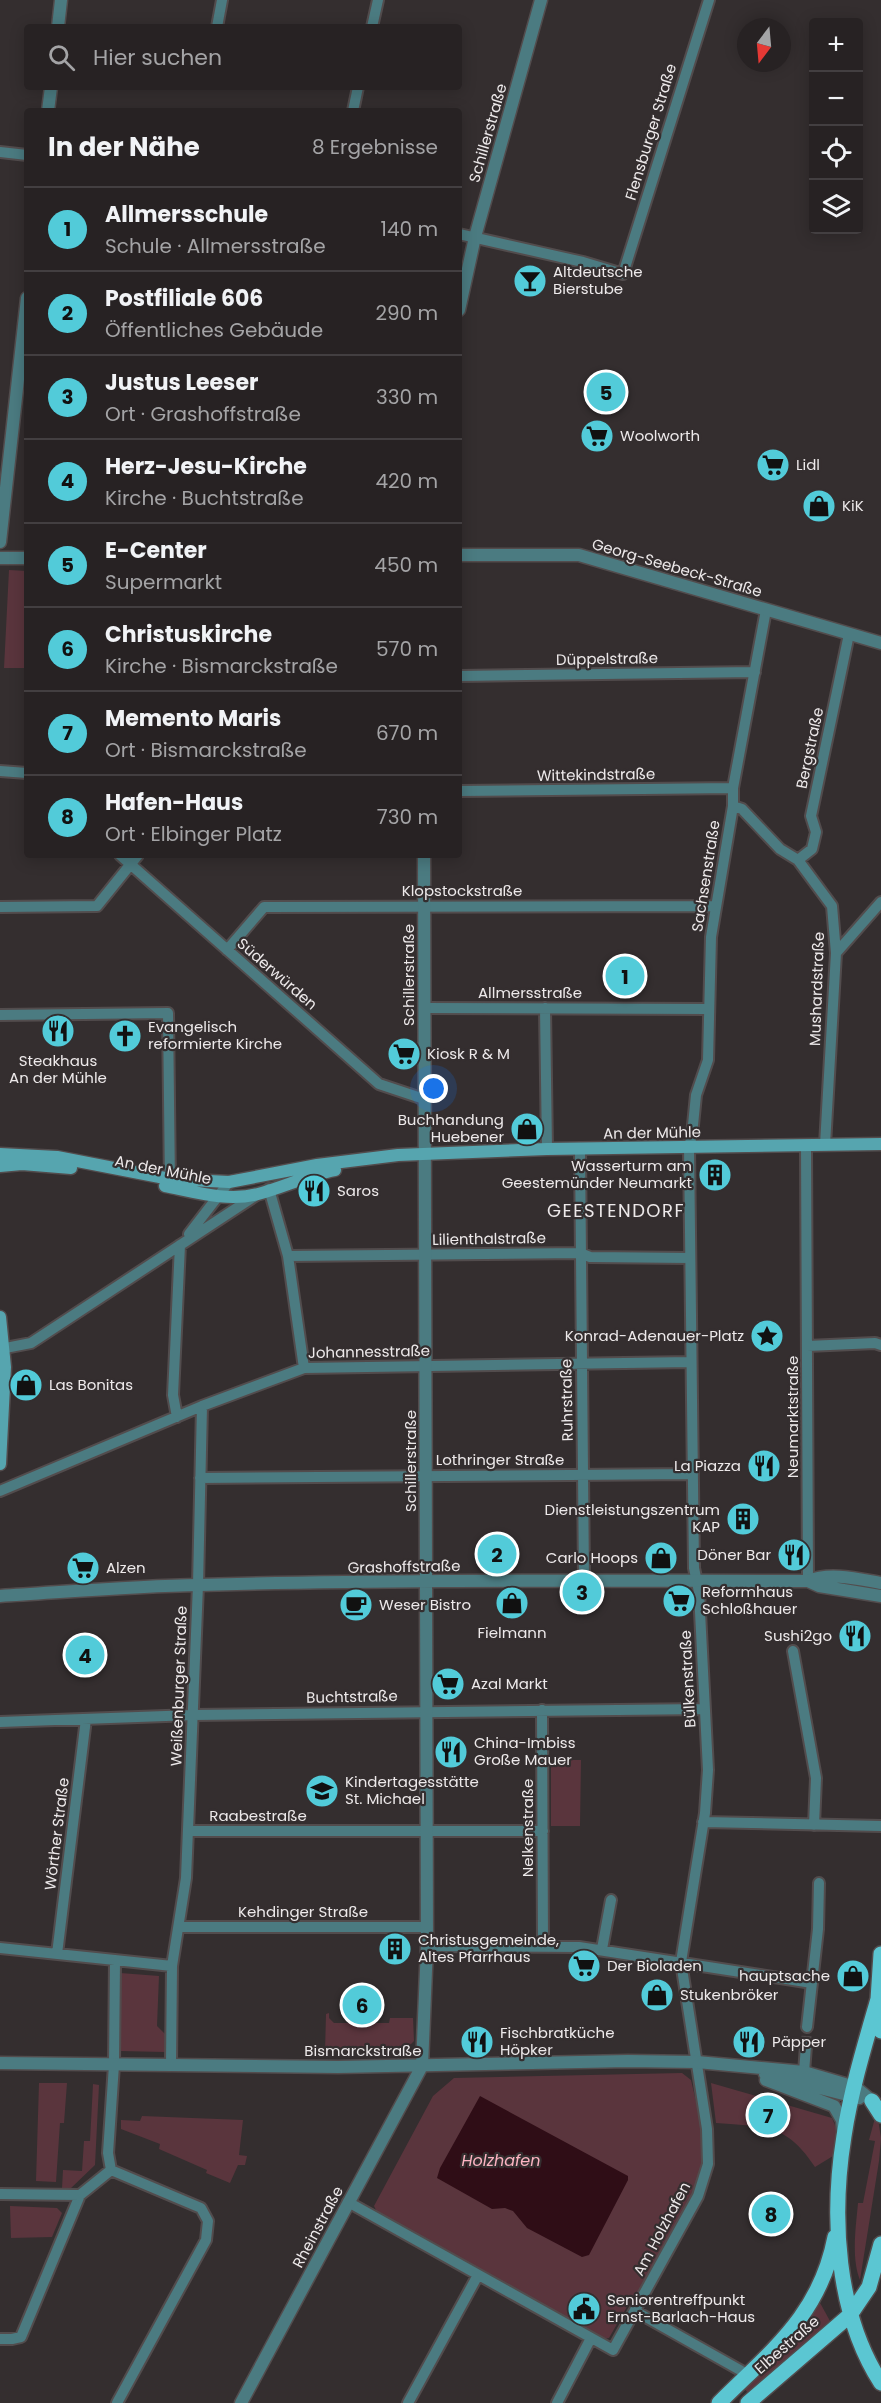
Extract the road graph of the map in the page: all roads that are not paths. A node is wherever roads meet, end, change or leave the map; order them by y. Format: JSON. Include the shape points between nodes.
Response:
{"nodes":[{"id":1,"x":61,"y":0,"type":"edge"},
{"id":2,"x":222,"y":0,"type":"edge"},
{"id":3,"x":378,"y":0,"type":"edge"},
{"id":4,"x":541,"y":0,"type":"edge"},
{"id":5,"x":709,"y":0,"type":"edge"},
{"id":6,"x":58,"y":24,"type":"edge"},
{"id":7,"x":218,"y":24,"type":"edge"},
{"id":8,"x":373,"y":24,"type":"edge"},
{"id":9,"x":51,"y":90,"type":"edge"},
{"id":10,"x":357,"y":90,"type":"edge"},
{"id":11,"x":48,"y":108,"type":"edge"},
{"id":12,"x":354,"y":108,"type":"edge"},
{"id":13,"x":0,"y":152,"type":"edge"},
{"id":14,"x":24,"y":155,"type":"edge"},
{"id":15,"x":462,"y":235,"type":"edge"},
{"id":16,"x":475,"y":237,"type":"junction"},
{"id":17,"x":462,"y":296,"type":"edge"},
{"id":18,"x":24,"y":325,"type":"edge"},
{"id":19,"x":0,"y":542,"type":"edge"},
{"id":20,"x":462,"y":555,"type":"edge"},
{"id":21,"x":0,"y":558,"type":"edge"},
{"id":22,"x":24,"y":558,"type":"edge"},
{"id":23,"x":766,"y":610,"type":"junction"},
{"id":24,"x":849,"y":634,"type":"junction"},
{"id":25,"x":881,"y":643,"type":"edge"},
{"id":26,"x":755,"y":672,"type":"junction"},
{"id":27,"x":462,"y":676,"type":"edge"},
{"id":28,"x":0,"y":771,"type":"edge"},
{"id":29,"x":24,"y":773,"type":"edge"},
{"id":30,"x":733,"y":788,"type":"junction"},
{"id":31,"x":462,"y":791,"type":"edge"},
{"id":32,"x":733,"y":806,"type":"junction"},
{"id":33,"x":123,"y":858,"type":"edge"},
{"id":34,"x":135,"y":858,"type":"edge"},
{"id":35,"x":424,"y":858,"type":"edge"},
{"id":36,"x":798,"y":860,"type":"junction"},
{"id":37,"x":130,"y":864,"type":"junction"},
{"id":38,"x":881,"y":902,"type":"edge"},
{"id":39,"x":424,"y":906,"type":"junction"},
{"id":40,"x":716,"y":906,"type":"junction"},
{"id":41,"x":0,"y":907,"type":"edge"},
{"id":42,"x":227,"y":950,"type":"junction"},
{"id":43,"x":836,"y":953,"type":"junction"},
{"id":44,"x":424,"y":1008,"type":"junction"},
{"id":45,"x":545,"y":1008,"type":"junction"},
{"id":46,"x":708,"y":1009,"type":"junction"},
{"id":47,"x":0,"y":1015,"type":"edge"},
{"id":48,"x":424,"y":1099,"type":"junction"},
{"id":49,"x":881,"y":1144,"type":"edge"},
{"id":50,"x":806,"y":1145,"type":"junction"},
{"id":51,"x":825,"y":1145,"type":"junction"},
{"id":52,"x":689,"y":1147,"type":"junction"},
{"id":53,"x":547,"y":1149,"type":"junction"},
{"id":54,"x":579,"y":1149,"type":"junction"},
{"id":55,"x":0,"y":1154,"type":"edge"},
{"id":56,"x":424,"y":1154,"type":"junction"},
{"id":57,"x":0,"y":1166,"type":"edge"},
{"id":58,"x":229,"y":1182,"type":"junction"},
{"id":59,"x":170,"y":1183,"type":"junction"},
{"id":60,"x":270,"y":1190,"type":"junction"},
{"id":61,"x":257,"y":1194,"type":"junction"},
{"id":62,"x":218,"y":1196,"type":"junction"},
{"id":63,"x":182,"y":1243,"type":"junction"},
{"id":64,"x":580,"y":1253,"type":"junction"},
{"id":65,"x":425,"y":1255,"type":"junction"},
{"id":66,"x":288,"y":1256,"type":"junction"},
{"id":67,"x":690,"y":1258,"type":"junction"},
{"id":68,"x":0,"y":1317,"type":"edge"},
{"id":69,"x":881,"y":1345,"type":"edge"},
{"id":70,"x":807,"y":1346,"type":"junction"},
{"id":71,"x":1,"y":1349,"type":"edge"},
{"id":72,"x":691,"y":1362,"type":"junction"},
{"id":73,"x":582,"y":1363,"type":"junction"},
{"id":74,"x":426,"y":1366,"type":"junction"},
{"id":75,"x":304,"y":1368,"type":"junction"},
{"id":76,"x":202,"y":1406,"type":"junction"},
{"id":77,"x":177,"y":1417,"type":"junction"},
{"id":78,"x":0,"y":1464,"type":"edge"},
{"id":79,"x":693,"y":1474,"type":"junction"},
{"id":80,"x":583,"y":1475,"type":"junction"},
{"id":81,"x":426,"y":1476,"type":"junction"},
{"id":82,"x":200,"y":1478,"type":"junction"},
{"id":83,"x":0,"y":1491,"type":"edge"},
{"id":84,"x":584,"y":1580,"type":"junction"},
{"id":85,"x":427,"y":1581,"type":"junction"},
{"id":86,"x":696,"y":1581,"type":"junction"},
{"id":87,"x":808,"y":1581,"type":"junction"},
{"id":88,"x":881,"y":1583,"type":"edge"},
{"id":89,"x":198,"y":1585,"type":"junction"},
{"id":90,"x":0,"y":1596,"type":"edge"},
{"id":91,"x":881,"y":1596,"type":"edge"},
{"id":92,"x":793,"y":1651,"type":"dead end"},
{"id":93,"x":705,"y":1709,"type":"junction"},
{"id":94,"x":542,"y":1710,"type":"junction"},
{"id":95,"x":427,"y":1711,"type":"junction"},
{"id":96,"x":193,"y":1715,"type":"junction"},
{"id":97,"x":86,"y":1719,"type":"junction"},
{"id":98,"x":0,"y":1722,"type":"edge"},
{"id":99,"x":704,"y":1822,"type":"junction"},
{"id":100,"x":814,"y":1825,"type":"junction"},
{"id":101,"x":881,"y":1826,"type":"edge"},
{"id":102,"x":188,"y":1831,"type":"junction"},
{"id":103,"x":543,"y":1831,"type":"junction"},
{"id":104,"x":427,"y":1832,"type":"junction"},
{"id":105,"x":819,"y":1883,"type":"dead end"},
{"id":106,"x":611,"y":1900,"type":"dead end"},
{"id":107,"x":178,"y":1927,"type":"junction"},
{"id":108,"x":427,"y":1927,"type":"junction"},
{"id":109,"x":427,"y":1946,"type":"junction"},
{"id":110,"x":543,"y":1946,"type":"junction"},
{"id":111,"x":0,"y":1948,"type":"edge"},
{"id":112,"x":602,"y":1949,"type":"junction"},
{"id":113,"x":57,"y":1954,"type":"junction"},
{"id":114,"x":881,"y":1954,"type":"edge"},
{"id":115,"x":115,"y":1960,"type":"junction"},
{"id":116,"x":681,"y":1962,"type":"junction"},
{"id":117,"x":172,"y":1965,"type":"junction"},
{"id":118,"x":812,"y":1983,"type":"junction"},
{"id":119,"x":878,"y":1999,"type":"junction"},
{"id":120,"x":807,"y":2026,"type":"tunnel mouth"},
{"id":121,"x":881,"y":2031,"type":"edge"},
{"id":122,"x":806,"y":2046,"type":"tunnel mouth"},
{"id":123,"x":697,"y":2062,"type":"junction"},
{"id":124,"x":0,"y":2063,"type":"edge"},
{"id":125,"x":171,"y":2064,"type":"junction"},
{"id":126,"x":727,"y":2064,"type":"junction"},
{"id":127,"x":114,"y":2065,"type":"junction"},
{"id":128,"x":422,"y":2066,"type":"junction"},
{"id":129,"x":746,"y":2070,"type":"junction"},
{"id":130,"x":804,"y":2072,"type":"junction"},
{"id":131,"x":854,"y":2091,"type":"junction"},
{"id":132,"x":876,"y":2101,"type":"edge"},
{"id":133,"x":881,"y":2115,"type":"edge"},
{"id":134,"x":844,"y":2135,"type":"junction"},
{"id":135,"x":111,"y":2170,"type":"junction"},
{"id":136,"x":0,"y":2194,"type":"edge"},
{"id":137,"x":80,"y":2195,"type":"junction"},
{"id":138,"x":348,"y":2202,"type":"junction"},
{"id":139,"x":839,"y":2219,"type":"junction"},
{"id":140,"x":881,"y":2244,"type":"edge"},
{"id":141,"x":478,"y":2275,"type":"junction"},
{"id":142,"x":635,"y":2311,"type":"junction"},
{"id":143,"x":850,"y":2314,"type":"junction"},
{"id":144,"x":591,"y":2338,"type":"junction"},
{"id":145,"x":0,"y":2339,"type":"edge"},
{"id":146,"x":747,"y":2374,"type":"junction"},
{"id":147,"x":881,"y":2383,"type":"edge"},
{"id":148,"x":117,"y":2403,"type":"edge"},
{"id":149,"x":241,"y":2403,"type":"edge"},
{"id":150,"x":408,"y":2403,"type":"edge"},
{"id":151,"x":557,"y":2403,"type":"edge"},
{"id":152,"x":719,"y":2403,"type":"edge"},
{"id":153,"x":748,"y":2403,"type":"edge"}],
"edges":[{"from":1,"to":6,"type":"street"},
{"from":2,"to":7,"type":"street"},
{"from":3,"to":8,"type":"street"},
{"from":4,"to":16,"type":"street","name":"Schillerstraße"},
{"from":5,"to":16,"type":"street","name":"Flensburger Straße","via":[[623,274]]},
{"from":9,"to":11,"type":"street"},
{"from":10,"to":12,"type":"street"},
{"from":13,"to":14,"type":"street"},
{"from":15,"to":16,"type":"street"},
{"from":16,"to":17,"type":"street","name":"Schillerstraße"},
{"from":18,"to":19,"type":"street"},
{"from":20,"to":23,"type":"street","name":"Georg-Seebeck-Straße","via":[[579,555]]},
{"from":21,"to":22,"type":"street"},
{"from":23,"to":24,"type":"street","name":"Georg-Seebeck-Straße"},
{"from":23,"to":26,"type":"street","name":"Sachsenstraße"},
{"from":24,"to":25,"type":"street","name":"Georg-Seebeck-Straße"},
{"from":24,"to":36,"type":"street","name":"Bergstraße","via":[[810,816],[816,832],[812,849]]},
{"from":26,"to":27,"type":"street","name":"Düppelstraße"},
{"from":26,"to":30,"type":"street","name":"Sachsenstraße"},
{"from":28,"to":29,"type":"street"},
{"from":30,"to":31,"type":"street","name":"Wittekindstraße"},
{"from":30,"to":32,"type":"street","name":"Sachsenstraße"},
{"from":32,"to":36,"type":"street","name":"Mushardstraße","via":[[742,809],[780,849]]},
{"from":32,"to":40,"type":"street","name":"Sachsenstraße"},
{"from":33,"to":37,"type":"street","name":"Süderwürden"},
{"from":34,"to":37,"type":"street"},
{"from":35,"to":39,"type":"street","name":"Schillerstraße"},
{"from":36,"to":43,"type":"street","name":"Mushardstraße","via":[[832,906]]},
{"from":37,"to":41,"type":"street","via":[[97,906]]},
{"from":37,"to":42,"type":"street","name":"Süderwürden"},
{"from":38,"to":43,"type":"street"},
{"from":39,"to":40,"type":"street","name":"Klopstockstraße"},
{"from":39,"to":42,"type":"street","name":"Klopstockstraße","via":[[264,908]]},
{"from":39,"to":44,"type":"street","name":"Schillerstraße"},
{"from":40,"to":46,"type":"street","name":"Sachsenstraße"},
{"from":42,"to":48,"type":"street","name":"Süderwürden","via":[[379,1084]]},
{"from":43,"to":51,"type":"street","name":"Mushardstraße"},
{"from":44,"to":45,"type":"street","name":"Allmersstraße"},
{"from":44,"to":48,"type":"street","name":"Schillerstraße"},
{"from":45,"to":46,"type":"street","name":"Allmersstraße"},
{"from":45,"to":53,"type":"street"},
{"from":46,"to":52,"type":"street","name":"Sachsenstraße","via":[[708,1060],[696,1095]]},
{"from":47,"to":59,"type":"street","via":[[168,1013]]},
{"from":48,"to":56,"type":"street","name":"Schillerstraße"},
{"from":49,"to":51,"type":"main road","name":"An der Mühle"},
{"from":50,"to":51,"type":"main road","name":"An der Mühle"},
{"from":50,"to":52,"type":"main road","name":"An der Mühle"},
{"from":50,"to":70,"type":"street","name":"Neumarktstraße"},
{"from":52,"to":54,"type":"main road","name":"An der Mühle"},
{"from":52,"to":67,"type":"street","name":"Bülkenstraße"},
{"from":53,"to":54,"type":"main road","name":"An der Mühle"},
{"from":53,"to":56,"type":"main road","name":"An der Mühle"},
{"from":54,"to":64,"type":"street","name":"Ruhrstraße"},
{"from":55,"to":59,"type":"main road","name":"An der Mühle","via":[[57,1157]]},
{"from":56,"to":58,"type":"main road","name":"An der Mühle","via":[[317,1165]]},
{"from":56,"to":60,"type":"main road","name":"An der Mühle","via":[[325,1172]]},
{"from":56,"to":65,"type":"street","name":"Schillerstraße"},
{"from":57,"to":59,"type":"main road","name":"An der Mühle","via":[[60,1166]]},
{"from":58,"to":59,"type":"main road","name":"An der Mühle"},
{"from":58,"to":62,"type":"street"},
{"from":59,"to":62,"type":"main road","name":"An der Mühle"},
{"from":60,"to":61,"type":"main road","name":"An der Mühle"},
{"from":60,"to":66,"type":"street"},
{"from":61,"to":62,"type":"main road","name":"An der Mühle"},
{"from":61,"to":63,"type":"street"},
{"from":62,"to":63,"type":"street"},
{"from":63,"to":71,"type":"street","via":[[31,1343]]},
{"from":63,"to":77,"type":"street","via":[[173,1395]]},
{"from":64,"to":65,"type":"street","name":"Lilienthalstraße"},
{"from":64,"to":67,"type":"street","name":"Lilienthalstraße","via":[[590,1257]]},
{"from":64,"to":73,"type":"street","name":"Ruhrstraße"},
{"from":65,"to":66,"type":"street","name":"Lilienthalstraße"},
{"from":65,"to":74,"type":"street","name":"Schillerstraße"},
{"from":66,"to":75,"type":"street"},
{"from":67,"to":72,"type":"street","name":"Bülkenstraße"},
{"from":68,"to":71,"type":"main road"},
{"from":69,"to":70,"type":"street"},
{"from":70,"to":87,"type":"street","name":"Neumarktstraße"},
{"from":71,"to":78,"type":"main road","via":[[5,1367]]},
{"from":72,"to":73,"type":"street","name":"Johannesstraße"},
{"from":72,"to":79,"type":"street","name":"Bülkenstraße"},
{"from":73,"to":74,"type":"street","name":"Johannesstraße"},
{"from":73,"to":80,"type":"street","name":"Ruhrstraße"},
{"from":74,"to":75,"type":"street","name":"Johannesstraße"},
{"from":74,"to":81,"type":"street","name":"Schillerstraße"},
{"from":75,"to":76,"type":"street","name":"Johannesstraße"},
{"from":76,"to":77,"type":"street","name":"Johannesstraße"},
{"from":76,"to":82,"type":"street","name":"Weißenburger Straße"},
{"from":77,"to":83,"type":"street","name":"Johannesstraße"},
{"from":79,"to":80,"type":"street","name":"Lothringer Straße"},
{"from":79,"to":86,"type":"street","name":"Bülkenstraße"},
{"from":80,"to":81,"type":"street","name":"Lothringer Straße"},
{"from":80,"to":84,"type":"street","name":"Ruhrstraße"},
{"from":81,"to":82,"type":"street","name":"Lothringer Straße"},
{"from":81,"to":85,"type":"street","name":"Schillerstraße"},
{"from":82,"to":89,"type":"street","name":"Weißenburger Straße"},
{"from":84,"to":85,"type":"street","name":"Grashoffstraße"},
{"from":84,"to":86,"type":"street","name":"Grashoffstraße"},
{"from":85,"to":89,"type":"street","name":"Grashoffstraße"},
{"from":85,"to":95,"type":"street","name":"Schillerstraße"},
{"from":86,"to":87,"type":"street","name":"Grashoffstraße"},
{"from":86,"to":93,"type":"street","name":"Bülkenstraße"},
{"from":87,"to":88,"type":"street","name":"Grashoffstraße","via":[[837,1577]]},
{"from":87,"to":91,"type":"street","name":"Grashoffstraße"},
{"from":89,"to":90,"type":"street","name":"Grashoffstraße"},
{"from":89,"to":96,"type":"street","name":"Weißenburger Straße"},
{"from":92,"to":100,"type":"street","via":[[816,1778]]},
{"from":93,"to":94,"type":"street","name":"Buchtstraße"},
{"from":93,"to":99,"type":"street","name":"Bülkenstraße","via":[[708,1770]]},
{"from":94,"to":95,"type":"street","name":"Buchtstraße"},
{"from":94,"to":103,"type":"street","name":"Nelkenstraße"},
{"from":95,"to":96,"type":"street","name":"Buchtstraße"},
{"from":95,"to":104,"type":"street","name":"Schillerstraße"},
{"from":96,"to":97,"type":"street","name":"Buchtstraße"},
{"from":96,"to":102,"type":"street","name":"Weißenburger Straße"},
{"from":97,"to":98,"type":"street","name":"Buchtstraße"},
{"from":97,"to":113,"type":"street","name":"Wörther Straße"},
{"from":99,"to":100,"type":"street"},
{"from":99,"to":116,"type":"street","name":"Bülkenstraße"},
{"from":100,"to":101,"type":"street"},
{"from":102,"to":104,"type":"street","name":"Raabestraße"},
{"from":102,"to":107,"type":"street","name":"Weißenburger Straße"},
{"from":103,"to":104,"type":"street","name":"Raabestraße"},
{"from":103,"to":110,"type":"street","name":"Nelkenstraße"},
{"from":104,"to":108,"type":"street","name":"Schillerstraße"},
{"from":105,"to":118,"type":"street"},
{"from":106,"to":112,"type":"street"},
{"from":107,"to":108,"type":"street","name":"Kehdinger Straße"},
{"from":107,"to":117,"type":"street","name":"Weißenburger Straße"},
{"from":108,"to":109,"type":"street","name":"Schillerstraße"},
{"from":109,"to":110,"type":"street"},
{"from":109,"to":128,"type":"street","name":"Schillerstraße"},
{"from":110,"to":112,"type":"street"},
{"from":111,"to":113,"type":"street"},
{"from":112,"to":116,"type":"street"},
{"from":113,"to":115,"type":"street"},
{"from":114,"to":119,"type":"main road"},
{"from":115,"to":117,"type":"street"},
{"from":115,"to":127,"type":"street"},
{"from":116,"to":118,"type":"street"},
{"from":116,"to":123,"type":"street","name":"Bülkenstraße"},
{"from":117,"to":125,"type":"street","name":"Weißenburger Straße"},
{"from":118,"to":120,"type":"street"},
{"from":119,"to":121,"type":"main road"},
{"from":119,"to":131,"type":"main road"},
{"from":122,"to":130,"type":"street"},
{"from":123,"to":126,"type":"street","name":"Bismarckstraße"},
{"from":123,"to":128,"type":"street","name":"Bismarckstraße"},
{"from":123,"to":142,"type":"street","name":"Am Holzhafen","via":[[707,2129],[705,2180]]},
{"from":124,"to":127,"type":"street","name":"Bismarckstraße"},
{"from":125,"to":127,"type":"street","name":"Bismarckstraße"},
{"from":125,"to":128,"type":"street","name":"Bismarckstraße"},
{"from":126,"to":129,"type":"street","name":"Bismarckstraße"},
{"from":126,"to":130,"type":"street","name":"Bismarckstraße"},
{"from":127,"to":135,"type":"street","via":[[108,2153]]},
{"from":128,"to":138,"type":"street","name":"Rheinstraße"},
{"from":129,"to":131,"type":"street","name":"Bismarckstraße"},
{"from":129,"to":134,"type":"street","name":"Bismarckstraße","via":[[834,2106]]},
{"from":130,"to":131,"type":"street","name":"Bismarckstraße"},
{"from":131,"to":132,"type":"street","name":"Bismarckstraße"},
{"from":131,"to":134,"type":"main road"},
{"from":132,"to":133,"type":"main road"},
{"from":134,"to":139,"type":"main road"},
{"from":135,"to":137,"type":"street"},
{"from":135,"to":148,"type":"street","via":[[201,2208],[208,2221],[206,2240]]},
{"from":136,"to":137,"type":"street"},
{"from":137,"to":145,"type":"street","via":[[21,2337]]},
{"from":138,"to":141,"type":"street","name":"Am Holzhafen"},
{"from":138,"to":149,"type":"street","name":"Rheinstraße"},
{"from":139,"to":143,"type":"main road"},
{"from":139,"to":146,"type":"main road","name":"Elbestraße","via":[[831,2257],[809,2306],[787,2337]]},
{"from":140,"to":143,"type":"main road","name":"Elbestraße","via":[[869,2287]]},
{"from":141,"to":144,"type":"street","name":"Am Holzhafen"},
{"from":141,"to":150,"type":"street"},
{"from":142,"to":144,"type":"street","name":"Am Holzhafen","via":[[613,2350]]},
{"from":142,"to":146,"type":"street"},
{"from":143,"to":147,"type":"main road"},
{"from":143,"to":153,"type":"main road","name":"Elbestraße"},
{"from":144,"to":151,"type":"street"},
{"from":146,"to":152,"type":"main road","name":"Elbestraße"}]}
